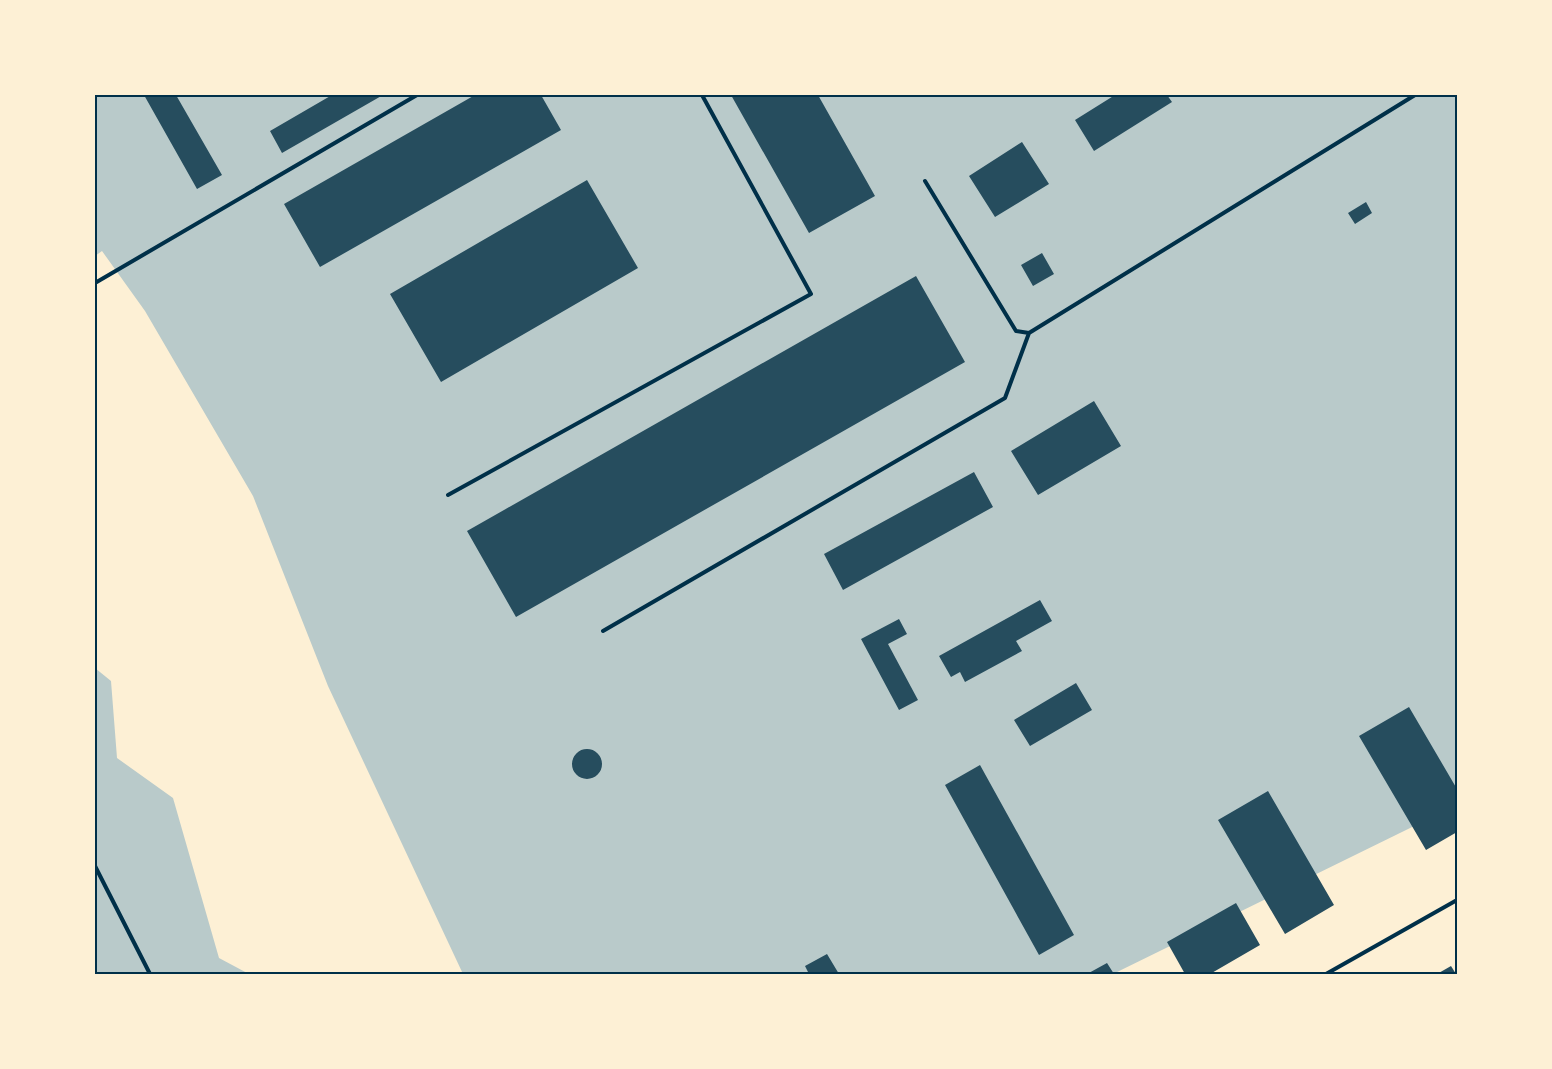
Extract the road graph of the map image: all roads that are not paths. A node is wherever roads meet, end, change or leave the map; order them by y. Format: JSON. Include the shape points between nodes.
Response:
{"nodes":[{"id":1,"x":417,"y":95,"type":"edge"},
{"id":2,"x":702,"y":95,"type":"edge"},
{"id":3,"x":1415,"y":95,"type":"edge"},
{"id":4,"x":925,"y":181,"type":"dead end"},
{"id":5,"x":95,"y":283,"type":"edge"},
{"id":6,"x":1029,"y":333,"type":"junction"},
{"id":7,"x":448,"y":495,"type":"dead end"},
{"id":8,"x":603,"y":632,"type":"dead end"},
{"id":9,"x":95,"y":866,"type":"edge"},
{"id":10,"x":1457,"y":900,"type":"edge"},
{"id":11,"x":150,"y":974,"type":"edge"},
{"id":12,"x":1326,"y":974,"type":"edge"}],
"edges":[{"from":1,"to":5,"type":"lane"},
{"from":2,"to":7,"type":"lane","via":[[811,294]]},
{"from":3,"to":6,"type":"lane"},
{"from":4,"to":6,"type":"lane","via":[[1016,331]]},
{"from":6,"to":8,"type":"lane","via":[[1005,398]]},
{"from":9,"to":11,"type":"lane"},
{"from":10,"to":12,"type":"lane"}]}
